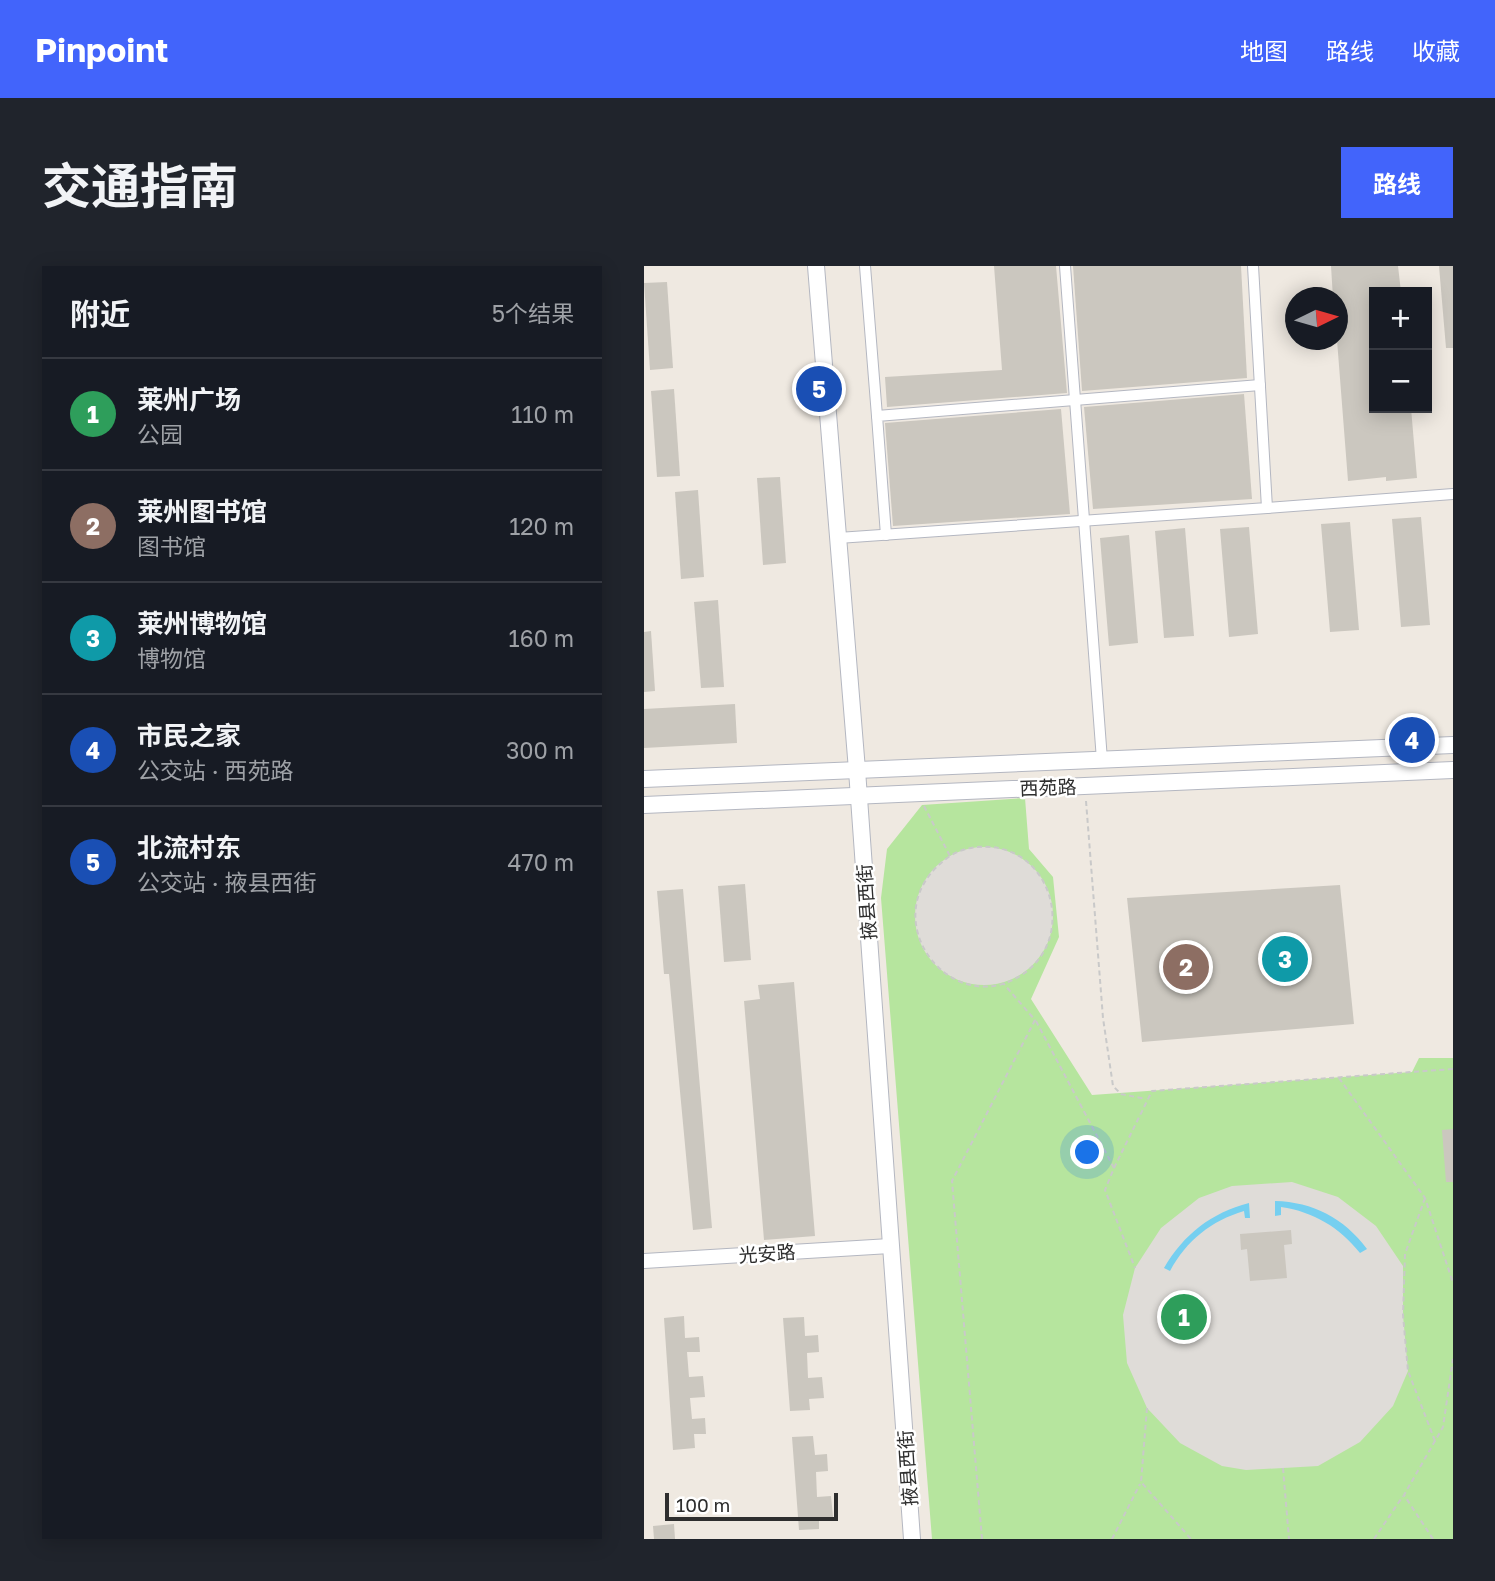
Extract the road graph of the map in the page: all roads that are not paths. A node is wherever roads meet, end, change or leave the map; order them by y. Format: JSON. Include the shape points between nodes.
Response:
{"nodes":[{"id":1,"x":816,"y":266,"type":"edge"},
{"id":2,"x":865,"y":266,"type":"edge"},
{"id":3,"x":1065,"y":266,"type":"edge"},
{"id":4,"x":1253,"y":266,"type":"edge"},
{"id":5,"x":1260,"y":385,"type":"junction"},
{"id":6,"x":1075,"y":401,"type":"junction"},
{"id":7,"x":877,"y":416,"type":"junction"},
{"id":8,"x":1453,"y":494,"type":"edge"},
{"id":9,"x":1268,"y":508,"type":"junction"},
{"id":10,"x":1084,"y":521,"type":"junction"},
{"id":11,"x":886,"y":535,"type":"junction"},
{"id":12,"x":838,"y":538,"type":"junction"},
{"id":13,"x":1453,"y":745,"type":"edge"},
{"id":14,"x":1102,"y":760,"type":"junction"},
{"id":15,"x":857,"y":770,"type":"junction"},
{"id":16,"x":1453,"y":770,"type":"edge"},
{"id":17,"x":644,"y":779,"type":"edge"},
{"id":18,"x":859,"y":795,"type":"junction"},
{"id":19,"x":644,"y":805,"type":"edge"},
{"id":20,"x":890,"y":1245,"type":"junction"},
{"id":21,"x":644,"y":1261,"type":"edge"},
{"id":22,"x":912,"y":1539,"type":"edge"}],
"edges":[{"from":1,"to":12,"type":"main road","name":"掖县西街"},
{"from":2,"to":7,"type":"street"},
{"from":3,"to":6,"type":"street"},
{"from":4,"to":5,"type":"street"},
{"from":5,"to":6,"type":"street"},
{"from":5,"to":9,"type":"street"},
{"from":6,"to":7,"type":"street"},
{"from":6,"to":10,"type":"street"},
{"from":7,"to":11,"type":"street"},
{"from":8,"to":9,"type":"street"},
{"from":9,"to":10,"type":"street"},
{"from":10,"to":11,"type":"street"},
{"from":10,"to":14,"type":"street"},
{"from":11,"to":12,"type":"street"},
{"from":12,"to":15,"type":"main road","name":"掖县西街"},
{"from":13,"to":14,"type":"main road","name":"西苑路"},
{"from":14,"to":15,"type":"main road","name":"西苑路"},
{"from":15,"to":17,"type":"main road","name":"西苑路"},
{"from":15,"to":18,"type":"main road","name":"掖县西街"},
{"from":16,"to":18,"type":"main road","name":"西苑路"},
{"from":18,"to":19,"type":"main road","name":"西苑路"},
{"from":18,"to":20,"type":"main road","name":"掖县西街"},
{"from":20,"to":21,"type":"street","name":"光安路"},
{"from":20,"to":22,"type":"main road","name":"掖县西街"}]}
